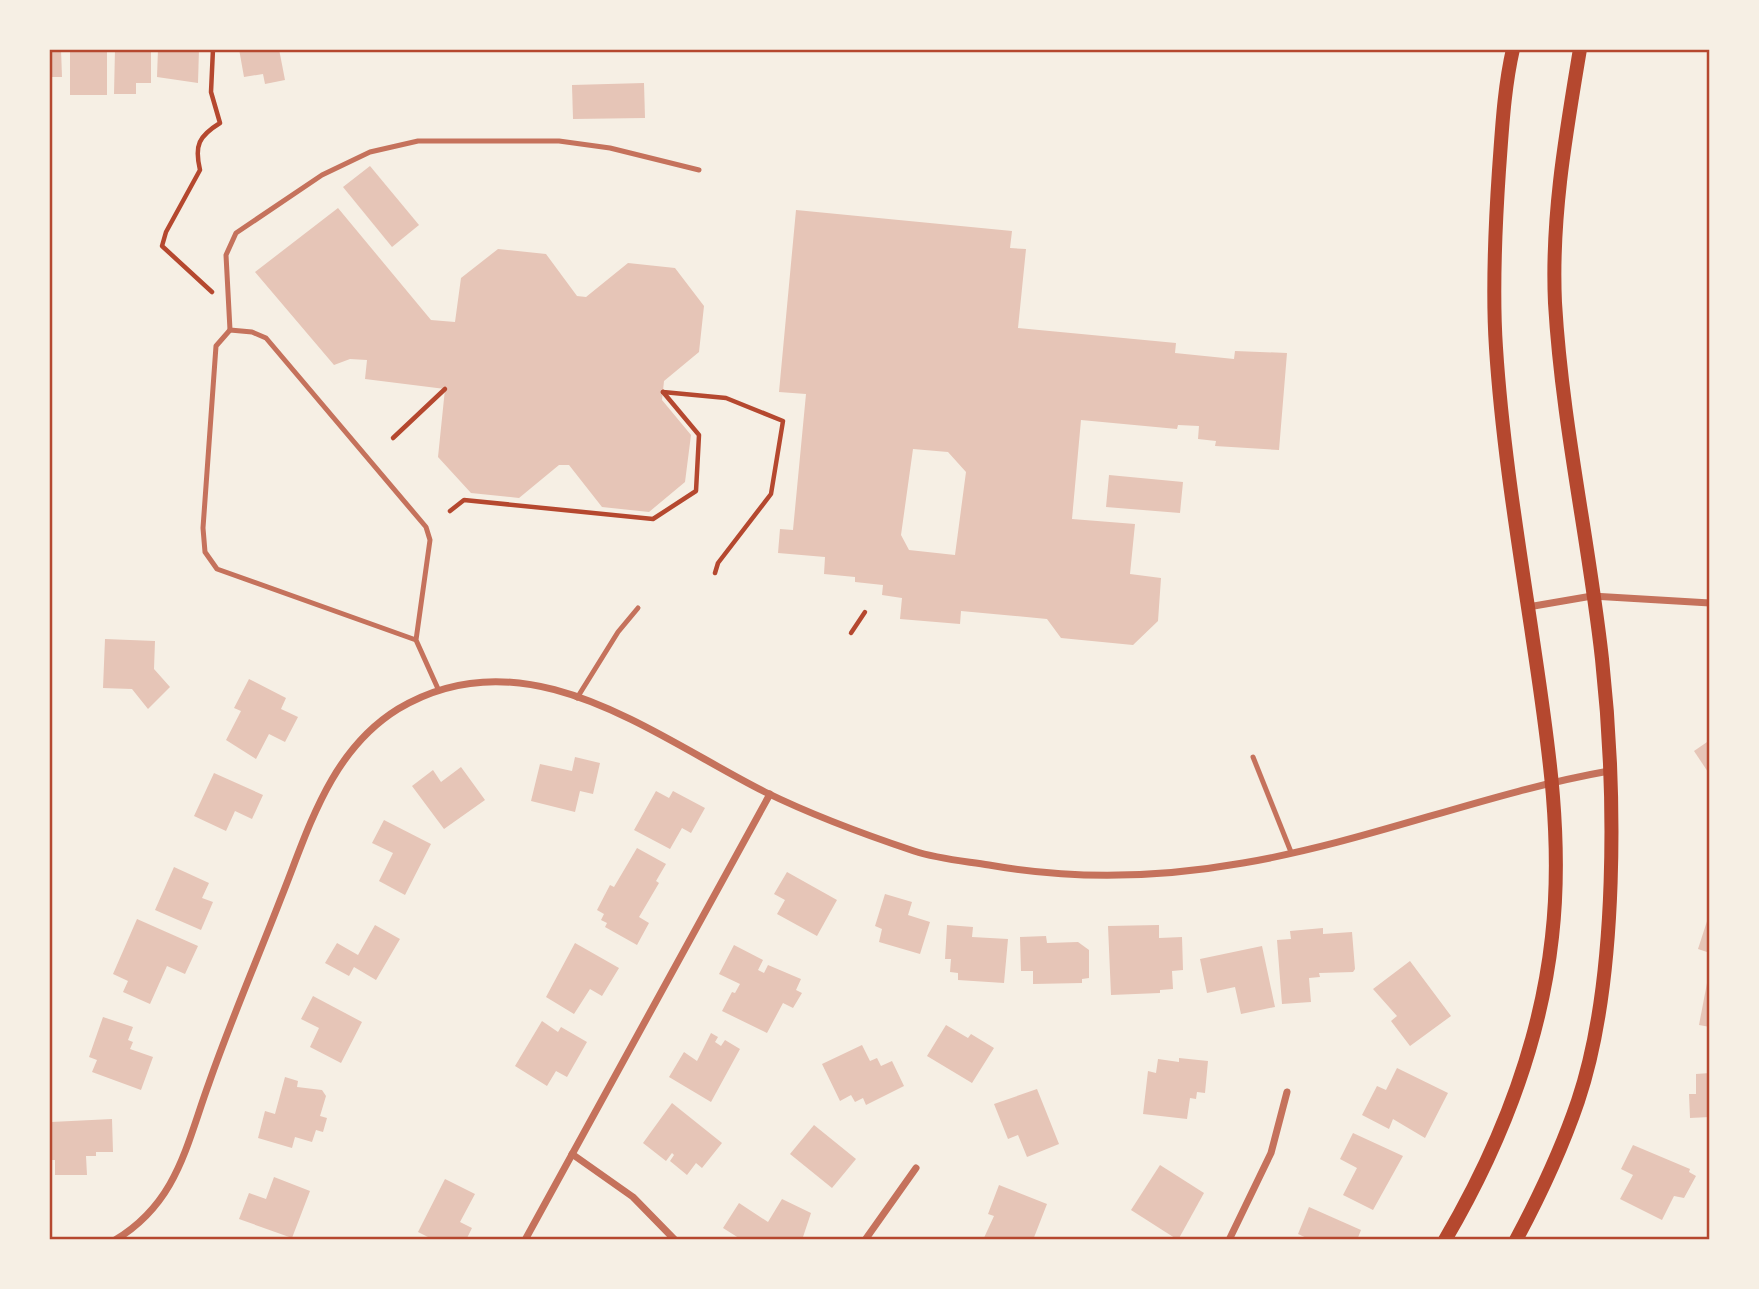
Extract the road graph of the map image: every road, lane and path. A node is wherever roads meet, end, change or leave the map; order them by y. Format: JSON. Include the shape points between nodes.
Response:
{"nodes":[{"id":1,"x":214,"y":49,"type":"edge"},
{"id":2,"x":1513,"y":49,"type":"edge"},
{"id":3,"x":1580,"y":49,"type":"edge"},
{"id":4,"x":699,"y":170,"type":"dead end"},
{"id":5,"x":216,"y":295,"type":"dead end"},
{"id":6,"x":230,"y":330,"type":"junction"},
{"id":7,"x":445,"y":389,"type":"dead end"},
{"id":8,"x":393,"y":438,"type":"dead end"},
{"id":9,"x":450,"y":510,"type":"dead end"},
{"id":10,"x":715,"y":573,"type":"dead end"},
{"id":11,"x":1592,"y":596,"type":"junction"},
{"id":12,"x":1710,"y":603,"type":"edge"},
{"id":13,"x":1528,"y":607,"type":"junction"},
{"id":14,"x":638,"y":608,"type":"dead end"},
{"id":15,"x":865,"y":612,"type":"dead end"},
{"id":16,"x":851,"y":633,"type":"dead end"},
{"id":17,"x":416,"y":640,"type":"junction"},
{"id":18,"x":439,"y":691,"type":"junction"},
{"id":19,"x":577,"y":698,"type":"junction"},
{"id":20,"x":1253,"y":757,"type":"dead end"},
{"id":21,"x":1609,"y":771,"type":"junction"},
{"id":22,"x":1554,"y":781,"type":"junction"},
{"id":23,"x":769,"y":794,"type":"junction"},
{"id":24,"x":1291,"y":852,"type":"junction"},
{"id":25,"x":1287,"y":1092,"type":"dead end"},
{"id":26,"x":572,"y":1154,"type":"junction"},
{"id":27,"x":916,"y":1168,"type":"dead end"},
{"id":28,"x":115,"y":1240,"type":"edge"},
{"id":29,"x":525,"y":1240,"type":"edge"},
{"id":30,"x":675,"y":1240,"type":"edge"},
{"id":31,"x":865,"y":1240,"type":"edge"},
{"id":32,"x":1229,"y":1240,"type":"edge"},
{"id":33,"x":1445,"y":1240,"type":"edge"},
{"id":34,"x":1516,"y":1240,"type":"edge"}],
"edges":[{"from":1,"to":5,"type":"path","via":[[211,92],[220,123],[201,135],[195,152],[200,170],[162,246]]},
{"from":2,"to":13,"type":"main road","via":[[1495,231],[1496,346]]},
{"from":3,"to":11,"type":"main road","via":[[1558,183],[1555,302]]},
{"from":4,"to":6,"type":"lane","via":[[559,141],[418,141],[370,152],[322,175],[236,233],[226,255]]},
{"from":6,"to":17,"type":"lane","via":[[265,338],[426,527],[430,540]]},
{"from":6,"to":17,"type":"lane","via":[[216,346],[205,552],[217,569]]},
{"from":7,"to":8,"type":"path"},
{"from":9,"to":10,"type":"path","via":[[464,500],[653,519],[696,491],[699,435],[663,391],[726,398],[783,421],[771,494]]},
{"from":11,"to":12,"type":"street"},
{"from":11,"to":13,"type":"street"},
{"from":11,"to":21,"type":"main road","via":[[1602,659]]},
{"from":13,"to":22,"type":"main road"},
{"from":14,"to":19,"type":"lane"},
{"from":15,"to":16,"type":"path"},
{"from":17,"to":18,"type":"lane"},
{"from":18,"to":19,"type":"street","via":[[477,680],[507,680],[543,685]]},
{"from":18,"to":28,"type":"street","via":[[397,710],[360,741],[337,769],[308,824],[243,986],[179,1172],[136,1227]]},
{"from":19,"to":23,"type":"street","via":[[612,710]]},
{"from":20,"to":24,"type":"lane"},
{"from":21,"to":22,"type":"street"},
{"from":21,"to":34,"type":"main road","via":[[1608,908],[1591,1054],[1577,1102]]},
{"from":22,"to":24,"type":"street"},
{"from":22,"to":33,"type":"main road","via":[[1552,935],[1536,1026],[1515,1098],[1490,1158]]},
{"from":23,"to":24,"type":"street","via":[[919,852],[1037,873],[1135,876],[1243,863]]},
{"from":23,"to":26,"type":"street"},
{"from":25,"to":32,"type":"street","via":[[1271,1153]]},
{"from":26,"to":29,"type":"street"},
{"from":26,"to":30,"type":"street","via":[[633,1197]]},
{"from":27,"to":31,"type":"street"}]}
